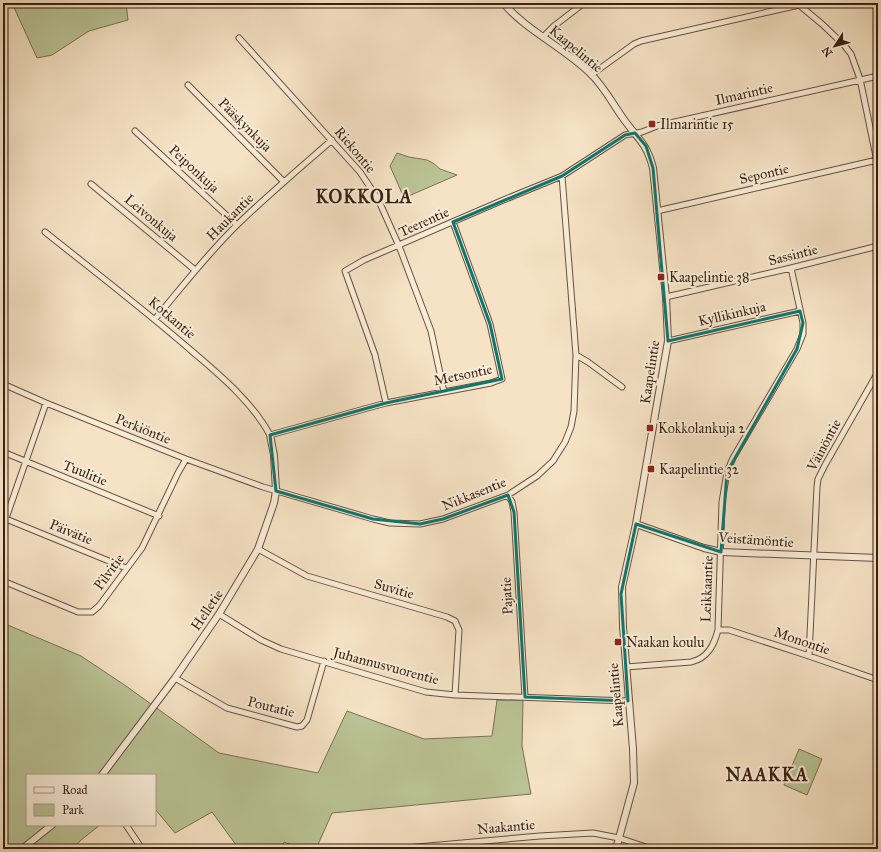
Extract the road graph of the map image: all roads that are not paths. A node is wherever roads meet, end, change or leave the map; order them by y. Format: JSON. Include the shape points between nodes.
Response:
{"nodes":[{"id":1,"x":503,"y":3,"type":"edge"},
{"id":2,"x":584,"y":3,"type":"edge"},
{"id":3,"x":798,"y":4,"type":"edge"},
{"id":4,"x":543,"y":37,"type":"junction"},
{"id":5,"x":239,"y":38,"type":"dead end"},
{"id":6,"x":591,"y":74,"type":"junction"},
{"id":7,"x":878,"y":76,"type":"edge"},
{"id":8,"x":860,"y":79,"type":"junction"},
{"id":9,"x":188,"y":85,"type":"dead end"},
{"id":10,"x":135,"y":131,"type":"dead end"},
{"id":11,"x":635,"y":133,"type":"junction"},
{"id":12,"x":332,"y":140,"type":"junction"},
{"id":13,"x":877,"y":160,"type":"junction"},
{"id":14,"x":878,"y":166,"type":"edge"},
{"id":15,"x":562,"y":176,"type":"junction"},
{"id":16,"x":284,"y":182,"type":"junction"},
{"id":17,"x":91,"y":184,"type":"dead end"},
{"id":18,"x":657,"y":211,"type":"junction"},
{"id":19,"x":454,"y":222,"type":"junction"},
{"id":20,"x":237,"y":224,"type":"junction"},
{"id":21,"x":45,"y":232,"type":"dead end"},
{"id":22,"x":400,"y":246,"type":"junction"},
{"id":23,"x":878,"y":246,"type":"edge"},
{"id":24,"x":791,"y":268,"type":"junction"},
{"id":25,"x":195,"y":270,"type":"junction"},
{"id":26,"x":666,"y":297,"type":"junction"},
{"id":27,"x":800,"y":311,"type":"junction"},
{"id":28,"x":155,"y":319,"type":"junction"},
{"id":29,"x":668,"y":341,"type":"junction"},
{"id":30,"x":576,"y":355,"type":"junction"},
{"id":31,"x":878,"y":372,"type":"edge"},
{"id":32,"x":3,"y":384,"type":"edge"},
{"id":33,"x":622,"y":387,"type":"dead end"},
{"id":34,"x":444,"y":392,"type":"junction"},
{"id":35,"x":386,"y":403,"type":"junction"},
{"id":36,"x":46,"y":404,"type":"junction"},
{"id":37,"x":270,"y":435,"type":"junction"},
{"id":38,"x":3,"y":452,"type":"edge"},
{"id":39,"x":186,"y":459,"type":"junction"},
{"id":40,"x":25,"y":462,"type":"junction"},
{"id":41,"x":276,"y":491,"type":"junction"},
{"id":42,"x":508,"y":495,"type":"junction"},
{"id":43,"x":159,"y":516,"type":"junction"},
{"id":44,"x":6,"y":518,"type":"junction"},
{"id":45,"x":636,"y":524,"type":"junction"},
{"id":46,"x":3,"y":527,"type":"edge"},
{"id":47,"x":258,"y":549,"type":"junction"},
{"id":48,"x":721,"y":552,"type":"junction"},
{"id":49,"x":814,"y":556,"type":"junction"},
{"id":50,"x":878,"y":558,"type":"edge"},
{"id":51,"x":126,"y":568,"type":"junction"},
{"id":52,"x":3,"y":581,"type":"edge"},
{"id":53,"x":219,"y":614,"type":"junction"},
{"id":54,"x":718,"y":630,"type":"junction"},
{"id":55,"x":809,"y":656,"type":"junction"},
{"id":56,"x":324,"y":661,"type":"junction"},
{"id":57,"x":626,"y":667,"type":"junction"},
{"id":58,"x":175,"y":678,"type":"junction"},
{"id":59,"x":878,"y":680,"type":"edge"},
{"id":60,"x":455,"y":695,"type":"junction"},
{"id":61,"x":525,"y":697,"type":"junction"},
{"id":62,"x":628,"y":701,"type":"junction"},
{"id":63,"x":103,"y":774,"type":"edge"},
{"id":64,"x":51,"y":826,"type":"edge"},
{"id":65,"x":127,"y":826,"type":"edge"},
{"id":66,"x":619,"y":838,"type":"junction"},
{"id":67,"x":138,"y":844,"type":"junction"},
{"id":68,"x":22,"y":849,"type":"edge"},
{"id":69,"x":134,"y":849,"type":"edge"},
{"id":70,"x":142,"y":849,"type":"edge"},
{"id":71,"x":394,"y":849,"type":"edge"},
{"id":72,"x":616,"y":849,"type":"edge"},
{"id":73,"x":652,"y":849,"type":"edge"}],
"edges":[{"from":1,"to":4,"type":"street","name":"Kaapelintie"},
{"from":2,"to":4,"type":"street"},
{"from":3,"to":6,"type":"street","via":[[634,44]]},
{"from":3,"to":8,"type":"street","via":[[844,45],[851,54]]},
{"from":4,"to":6,"type":"street","name":"Kaapelintie"},
{"from":5,"to":12,"type":"street","name":"Riekontie"},
{"from":6,"to":11,"type":"street","name":"Kaapelintie"},
{"from":7,"to":8,"type":"street","name":"Ilmarintie"},
{"from":8,"to":11,"type":"street","name":"Ilmarintie"},
{"from":8,"to":13,"type":"street"},
{"from":9,"to":16,"type":"street","name":"Pääskynkuja"},
{"from":10,"to":20,"type":"street","name":"Peiponkuja"},
{"from":11,"to":15,"type":"street","name":"Teerentie","via":[[625,135]]},
{"from":11,"to":18,"type":"street","name":"Kaapelintie","via":[[646,146],[650,157]]},
{"from":12,"to":16,"type":"street","name":"Haukantie"},
{"from":12,"to":22,"type":"street","name":"Riekontie","via":[[360,172],[378,199]]},
{"from":13,"to":14,"type":"street"},
{"from":13,"to":18,"type":"street","name":"Sepontie"},
{"from":15,"to":19,"type":"street","name":"Teerentie"},
{"from":15,"to":30,"type":"street","name":"Nikkasentie"},
{"from":16,"to":20,"type":"street","name":"Haukantie"},
{"from":17,"to":25,"type":"street","name":"Leivonkuja"},
{"from":18,"to":26,"type":"street","name":"Kaapelintie"},
{"from":19,"to":22,"type":"street","name":"Teerentie"},
{"from":19,"to":34,"type":"street","name":"Metsontie","via":[[490,324],[502,379]]},
{"from":20,"to":25,"type":"street","name":"Haukantie"},
{"from":21,"to":28,"type":"street","name":"Kotkantie"},
{"from":22,"to":34,"type":"street","name":"Riekontie","via":[[431,331]]},
{"from":22,"to":35,"type":"street","name":"Teerentie","via":[[364,260],[345,271],[375,355]]},
{"from":23,"to":24,"type":"street","name":"Sassintie"},
{"from":24,"to":26,"type":"street","name":"Sassintie"},
{"from":24,"to":27,"type":"street","name":"Leikkaantie"},
{"from":25,"to":28,"type":"street","name":"Haukantie"},
{"from":26,"to":29,"type":"street","name":"Kaapelintie"},
{"from":27,"to":29,"type":"street","name":"Kyllikinkuja"},
{"from":27,"to":48,"type":"street","name":"Leikkaantie","via":[[803,334],[797,349],[727,472],[722,502]]},
{"from":28,"to":37,"type":"street","name":"Kotkantie","via":[[247,403]]},
{"from":29,"to":45,"type":"street","name":"Kaapelintie"},
{"from":30,"to":33,"type":"street"},
{"from":30,"to":42,"type":"street","name":"Nikkasentie","via":[[574,411],[565,442],[552,461],[537,476]]},
{"from":31,"to":49,"type":"street","name":"Väinöntie","via":[[818,479]]},
{"from":32,"to":36,"type":"street","name":"Perkiöntie"},
{"from":34,"to":35,"type":"street","name":"Metsontie"},
{"from":35,"to":37,"type":"street","name":"Metsontie"},
{"from":36,"to":39,"type":"street","name":"Perkiöntie"},
{"from":36,"to":40,"type":"street"},
{"from":37,"to":41,"type":"street","name":"Helletie","via":[[276,468]]},
{"from":38,"to":40,"type":"street","name":"Tuulitie"},
{"from":39,"to":41,"type":"street","name":"Perkiöntie"},
{"from":39,"to":43,"type":"street","name":"Pilvitie"},
{"from":40,"to":43,"type":"street","name":"Tuulitie"},
{"from":40,"to":44,"type":"street"},
{"from":41,"to":42,"type":"street","name":"Nikkasentie","via":[[373,520],[420,524],[443,519]]},
{"from":41,"to":47,"type":"street","name":"Helletie"},
{"from":42,"to":61,"type":"street","name":"Pajatie","via":[[514,512]]},
{"from":43,"to":51,"type":"street","name":"Pilvitie","via":[[142,548]]},
{"from":44,"to":46,"type":"street"},
{"from":44,"to":51,"type":"street","name":"Päivätie"},
{"from":45,"to":48,"type":"street","name":"Veistämöntie"},
{"from":45,"to":57,"type":"street","name":"Kaapelintie","via":[[621,594]]},
{"from":47,"to":53,"type":"street","name":"Helletie"},
{"from":47,"to":60,"type":"street","name":"Suvitie","via":[[307,576],[455,621],[459,630]]},
{"from":48,"to":49,"type":"street","name":"Veistämöntie"},
{"from":48,"to":54,"type":"street","name":"Leikkaantie"},
{"from":49,"to":50,"type":"street","name":"Veistämöntie"},
{"from":49,"to":55,"type":"street","name":"Väinöntie"},
{"from":51,"to":52,"type":"street","name":"Pilvitie","via":[[99,606],[92,612],[85,613]]},
{"from":53,"to":56,"type":"street","name":"Juhannusvuorentie","via":[[261,640]]},
{"from":53,"to":58,"type":"street","name":"Helletie"},
{"from":54,"to":55,"type":"street","name":"Monontie","via":[[729,630]]},
{"from":54,"to":57,"type":"street","name":"Leikkaantie","via":[[715,642],[708,653],[699,660]]},
{"from":55,"to":59,"type":"street","name":"Monontie"},
{"from":56,"to":58,"type":"street","name":"Poutatie","via":[[307,720],[302,726],[227,708]]},
{"from":56,"to":60,"type":"street","name":"Juhannusvuorentie","via":[[426,692]]},
{"from":57,"to":62,"type":"street","name":"Kaapelintie"},
{"from":58,"to":63,"type":"street","name":"Helletie"},
{"from":60,"to":61,"type":"street","name":"Juhannusvuorentie"},
{"from":61,"to":62,"type":"street","name":"Juhannusvuorentie"},
{"from":62,"to":66,"type":"street","name":"Kaapelintie","via":[[634,783]]},
{"from":64,"to":68,"type":"street"},
{"from":65,"to":67,"type":"street"},
{"from":66,"to":71,"type":"street","name":"Naakantie","via":[[592,833]]},
{"from":66,"to":72,"type":"street","name":"Kaapelintie"},
{"from":66,"to":73,"type":"street","name":"Naakantie"},
{"from":67,"to":69,"type":"street"},
{"from":67,"to":70,"type":"street"}]}
